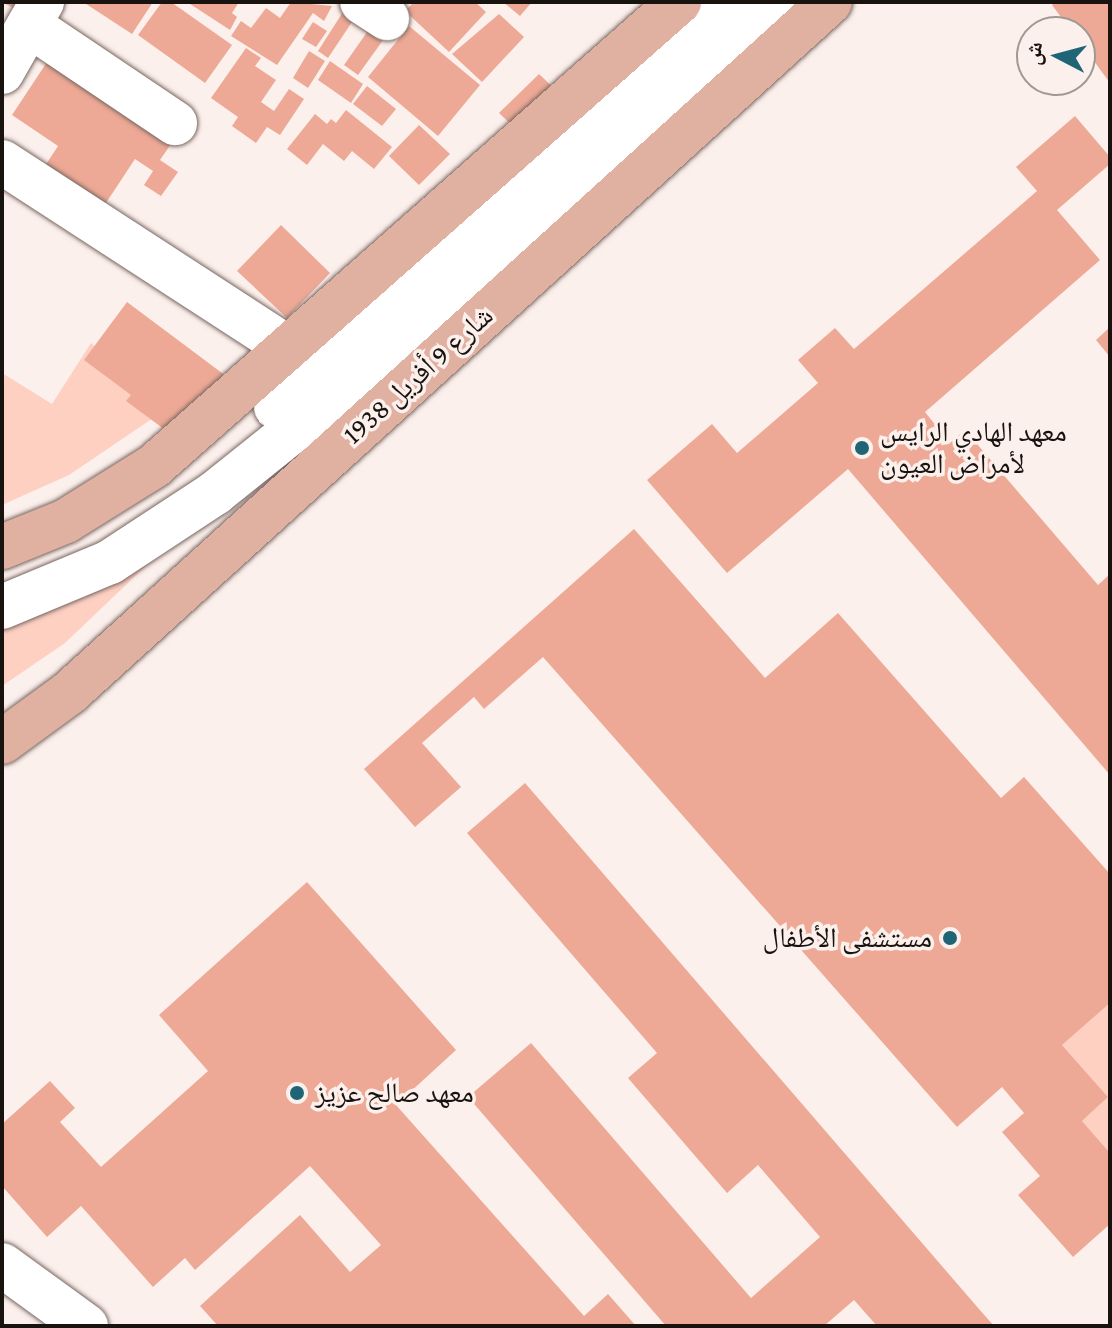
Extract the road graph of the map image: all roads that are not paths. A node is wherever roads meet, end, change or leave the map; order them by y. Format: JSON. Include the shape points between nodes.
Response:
{"nodes":[{"id":1,"x":731,"y":2,"type":"edge"},
{"id":2,"x":777,"y":2,"type":"edge"},
{"id":3,"x":830,"y":2,"type":"edge"},
{"id":4,"x":662,"y":7,"type":"edge"},
{"id":5,"x":35,"y":14,"type":"edge"},
{"id":6,"x":2,"y":72,"type":"edge"},
{"id":7,"x":175,"y":123,"type":"dead end"},
{"id":8,"x":2,"y":162,"type":"edge"},
{"id":9,"x":291,"y":350,"type":"junction"},
{"id":10,"x":2,"y":547,"type":"edge"},
{"id":11,"x":2,"y":578,"type":"edge"},
{"id":12,"x":2,"y":607,"type":"edge"},
{"id":13,"x":2,"y":742,"type":"edge"},
{"id":14,"x":2,"y":1265,"type":"edge"},
{"id":15,"x":86,"y":1326,"type":"edge"}],
"edges":[{"from":1,"to":11,"type":"main road","via":[[184,484],[91,541]]},
{"from":2,"to":12,"type":"main road","name":"شارع 9 أفريل 1938","via":[[341,392],[215,493],[110,562]]},
{"from":3,"to":13,"type":"main road","name":"شارع 9 أفريل 1938","via":[[69,693]]},
{"from":4,"to":9,"type":"main road"},
{"from":5,"to":6,"type":"main road"},
{"from":5,"to":7,"type":"main road"},
{"from":8,"to":9,"type":"main road"},
{"from":9,"to":10,"type":"main road","via":[[154,466],[66,521]]},
{"from":14,"to":15,"type":"main road"}]}
